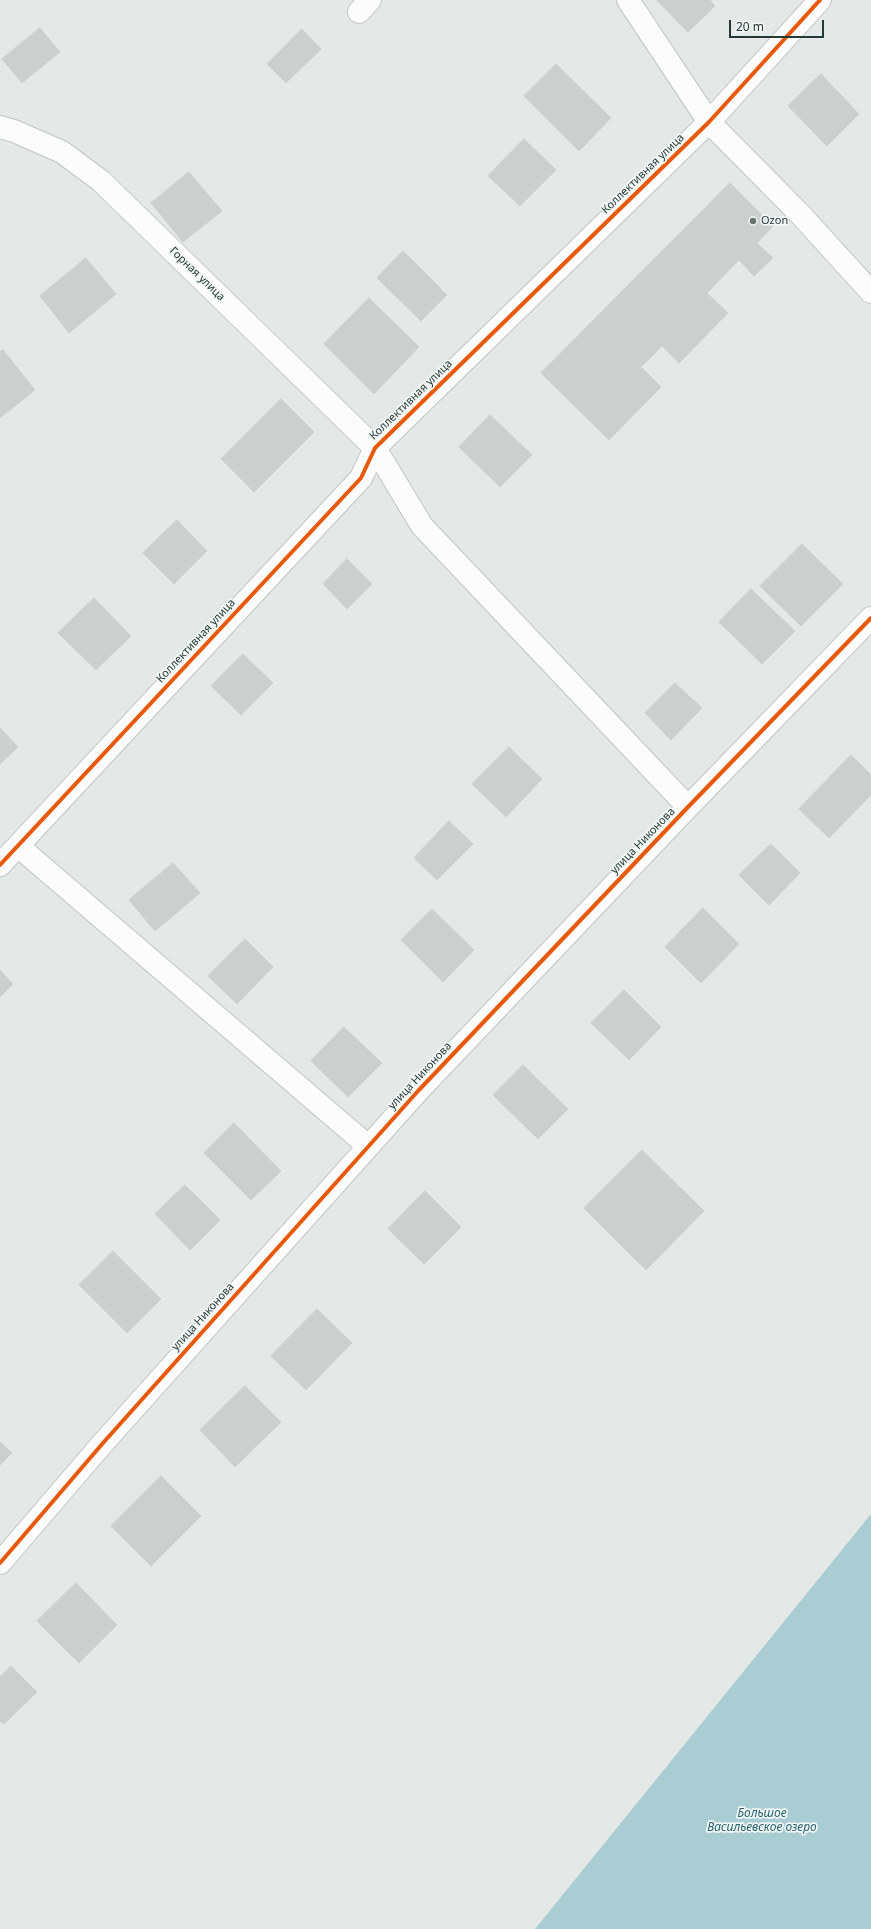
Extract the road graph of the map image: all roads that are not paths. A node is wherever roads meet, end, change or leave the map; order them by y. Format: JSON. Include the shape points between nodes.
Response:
{"nodes":[{"id":1,"x":628,"y":0,"type":"edge"},
{"id":2,"x":820,"y":0,"type":"edge"},
{"id":3,"x":709,"y":122,"type":"junction"},
{"id":4,"x":0,"y":127,"type":"edge"},
{"id":5,"x":871,"y":292,"type":"edge"},
{"id":6,"x":375,"y":448,"type":"junction"},
{"id":7,"x":871,"y":618,"type":"edge"},
{"id":8,"x":688,"y":807,"type":"junction"},
{"id":9,"x":18,"y":846,"type":"junction"},
{"id":10,"x":0,"y":865,"type":"edge"},
{"id":11,"x":368,"y":1146,"type":"junction"},
{"id":12,"x":0,"y":1563,"type":"edge"}],
"edges":[{"from":1,"to":3,"type":"street"},
{"from":2,"to":3,"type":"street","name":"Коллективная улица"},
{"from":3,"to":5,"type":"street","via":[[800,214]]},
{"from":3,"to":6,"type":"street","name":"Коллективная улица"},
{"from":4,"to":6,"type":"street","name":"Горная улица","via":[[62,152],[101,181]]},
{"from":6,"to":8,"type":"street","name":"Горная улица","via":[[422,526]]},
{"from":6,"to":9,"type":"street","name":"Коллективная улица","via":[[361,478]]},
{"from":7,"to":8,"type":"street","name":"улица Никонова"},
{"from":8,"to":11,"type":"street","name":"улица Никонова"},
{"from":9,"to":10,"type":"street","name":"Коллективная улица"},
{"from":9,"to":11,"type":"street"},
{"from":11,"to":12,"type":"street","name":"улица Никонова","via":[[106,1439]]}]}
